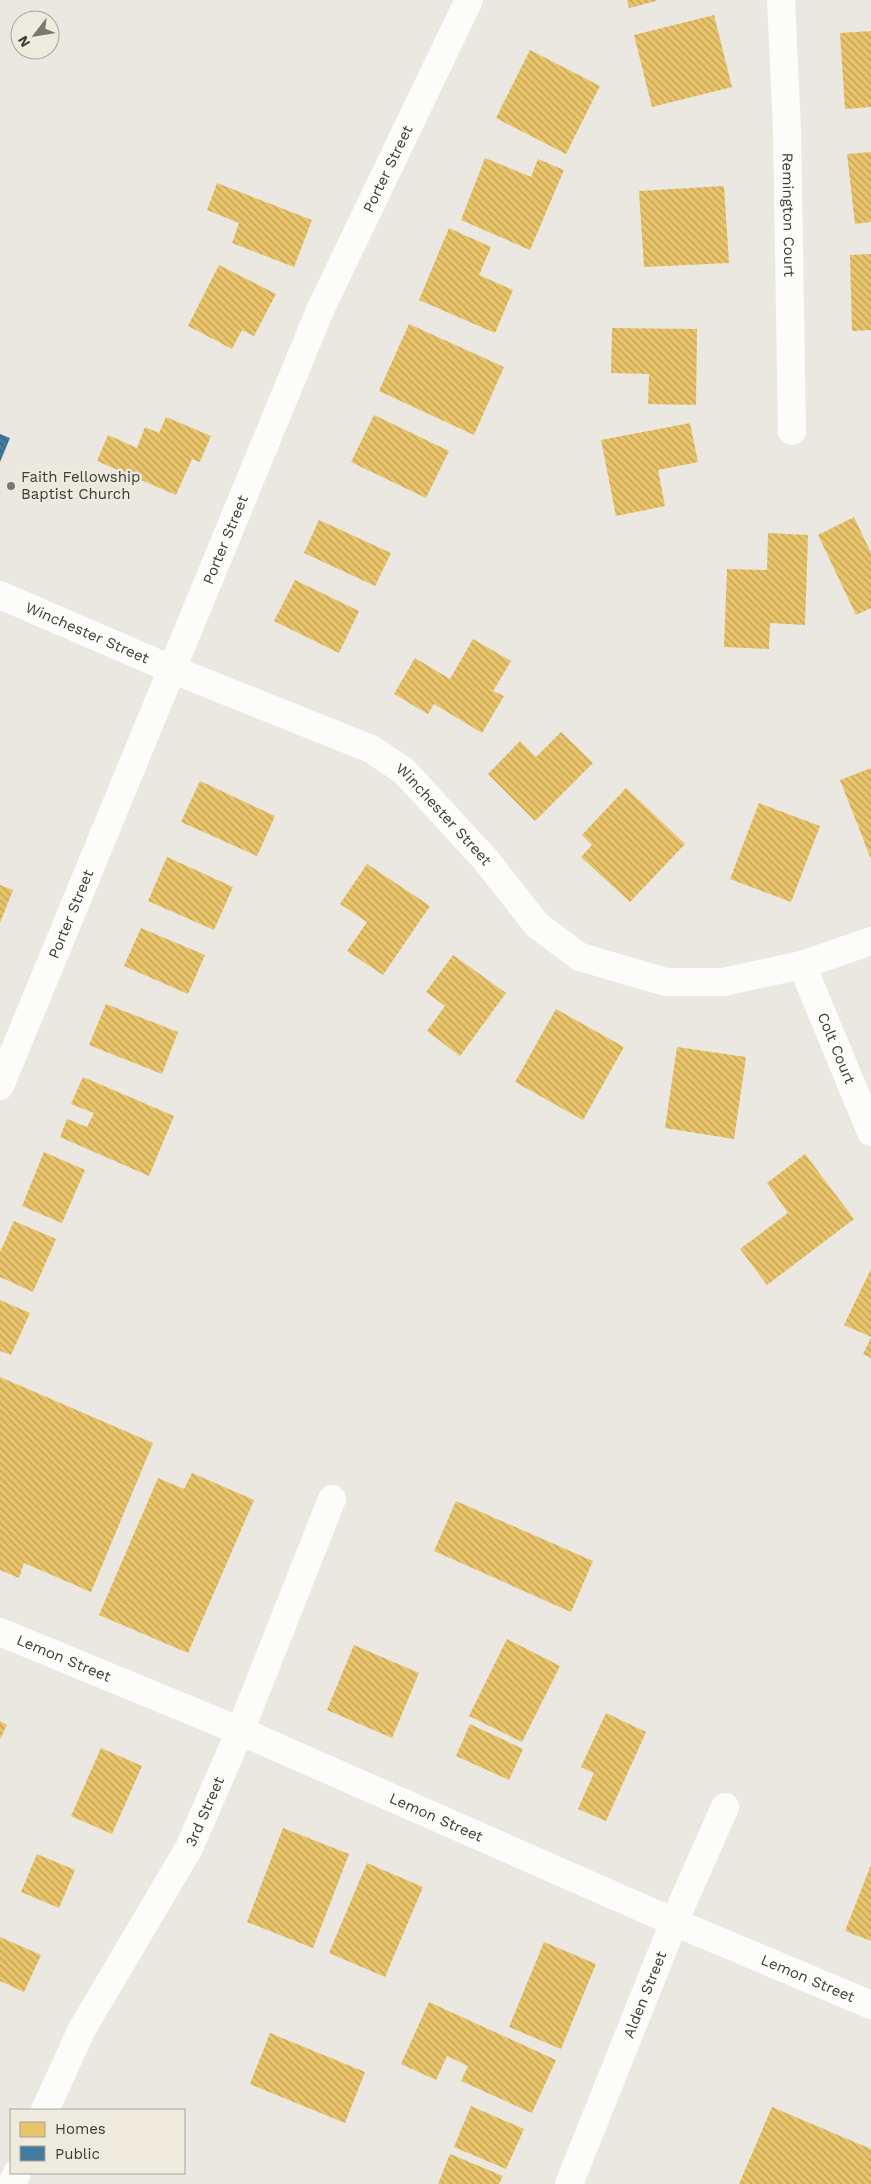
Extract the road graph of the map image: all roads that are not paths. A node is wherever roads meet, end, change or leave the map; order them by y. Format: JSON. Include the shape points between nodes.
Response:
{"nodes":[{"id":1,"x":469,"y":0,"type":"edge"},
{"id":2,"x":781,"y":0,"type":"edge"},
{"id":3,"x":792,"y":431,"type":"dead end"},
{"id":4,"x":0,"y":595,"type":"edge"},
{"id":5,"x":171,"y":669,"type":"junction"},
{"id":6,"x":871,"y":941,"type":"edge"},
{"id":7,"x":802,"y":965,"type":"junction"},
{"id":8,"x":0,"y":1086,"type":"edge"},
{"id":9,"x":871,"y":1132,"type":"edge"},
{"id":10,"x":332,"y":1499,"type":"dead end"},
{"id":11,"x":0,"y":1632,"type":"edge"},
{"id":12,"x":240,"y":1731,"type":"junction"},
{"id":13,"x":725,"y":1807,"type":"dead end"},
{"id":14,"x":674,"y":1922,"type":"junction"},
{"id":15,"x":871,"y":2006,"type":"edge"},
{"id":16,"x":45,"y":2109,"type":"edge"},
{"id":17,"x":569,"y":2184,"type":"edge"}],
"edges":[{"from":1,"to":5,"type":"street","name":"Porter Street","via":[[322,308]]},
{"from":2,"to":3,"type":"street","name":"Remington Court","via":[[787,130]]},
{"from":4,"to":5,"type":"street","name":"Winchester Street"},
{"from":5,"to":7,"type":"street","name":"Winchester Street","via":[[371,749],[404,771],[485,859],[537,926],[580,957],[666,982],[723,982]]},
{"from":5,"to":8,"type":"street","name":"Porter Street"},
{"from":6,"to":7,"type":"street","name":"Winchester Street"},
{"from":7,"to":9,"type":"street","name":"Colt Court"},
{"from":10,"to":12,"type":"street","name":"3rd Street"},
{"from":11,"to":12,"type":"street","name":"Lemon Street"},
{"from":12,"to":14,"type":"street","name":"Lemon Street"},
{"from":12,"to":16,"type":"street","name":"3rd Street","via":[[189,1848],[82,2029]]},
{"from":13,"to":14,"type":"street","name":"Alden Street"},
{"from":14,"to":15,"type":"street","name":"Lemon Street"},
{"from":14,"to":17,"type":"street","name":"Alden Street"}]}
